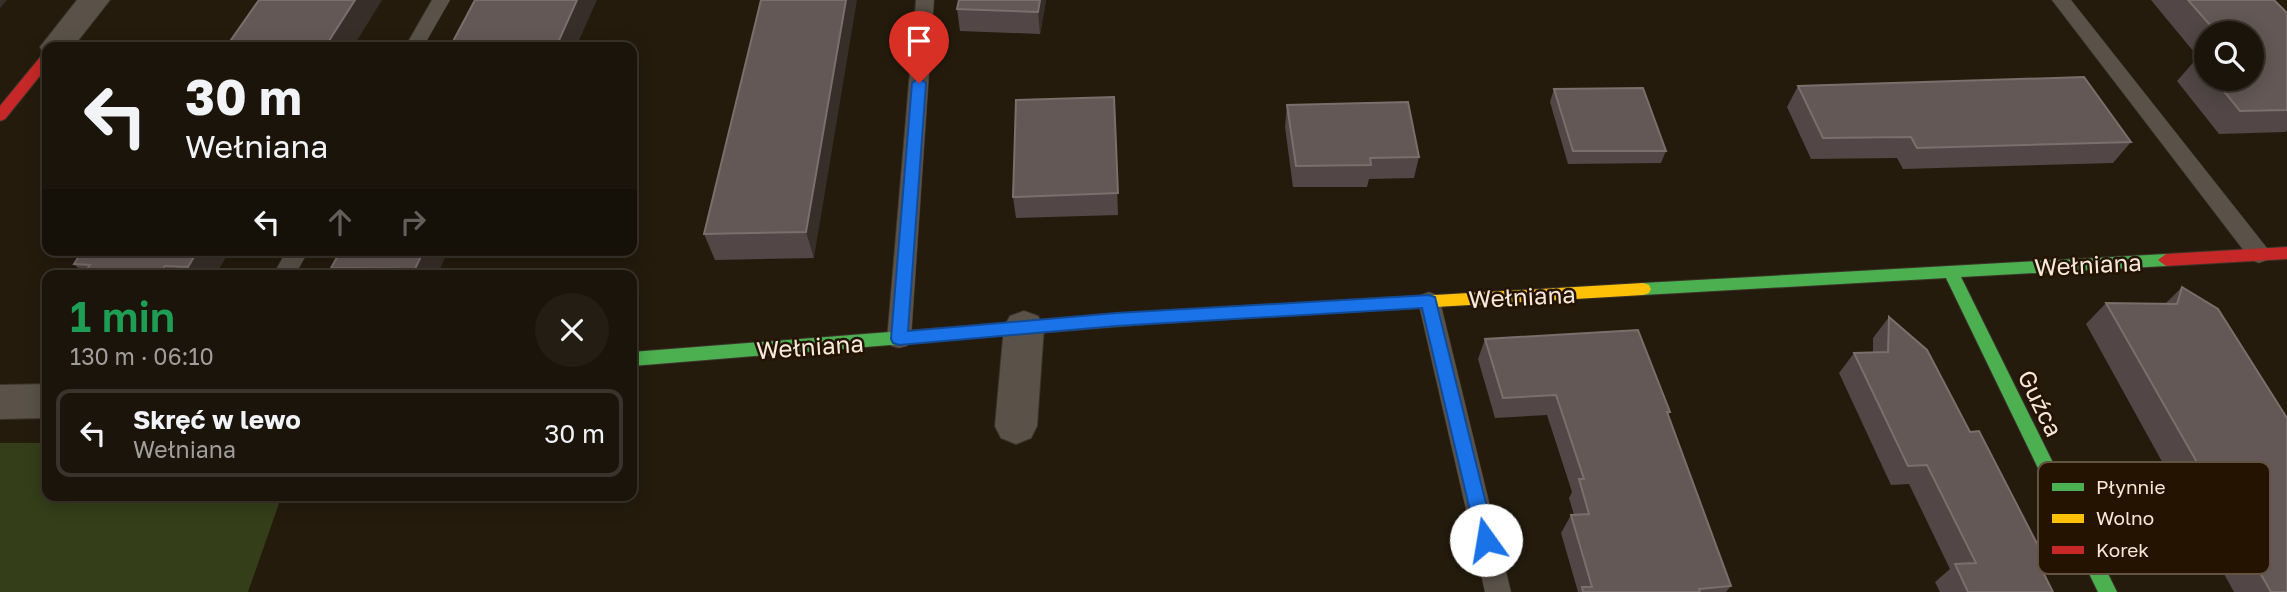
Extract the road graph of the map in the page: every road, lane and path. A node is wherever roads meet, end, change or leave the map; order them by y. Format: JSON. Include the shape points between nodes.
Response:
{"nodes":[{"id":1,"x":94,"y":0,"type":"edge"},
{"id":2,"x":441,"y":0,"type":"edge"},
{"id":3,"x":925,"y":0,"type":"edge"},
{"id":4,"x":2061,"y":0,"type":"edge"},
{"id":5,"x":60,"y":42,"type":"edge"},
{"id":6,"x":417,"y":42,"type":"edge"},
{"id":7,"x":42,"y":64,"type":"edge"},
{"id":8,"x":0,"y":116,"type":"edge"},
{"id":9,"x":2287,"y":253,"type":"edge"},
{"id":10,"x":2259,"y":254,"type":"junction"},
{"id":11,"x":1951,"y":272,"type":"junction"},
{"id":12,"x":1429,"y":302,"type":"junction"},
{"id":13,"x":1024,"y":327,"type":"junction"},
{"id":14,"x":899,"y":339,"type":"junction"},
{"id":15,"x":637,"y":359,"type":"edge"},
{"id":16,"x":42,"y":401,"type":"edge"},
{"id":17,"x":0,"y":402,"type":"edge"},
{"id":18,"x":1016,"y":426,"type":"dead end"},
{"id":19,"x":2044,"y":462,"type":"edge"},
{"id":20,"x":2099,"y":574,"type":"edge"},
{"id":21,"x":1498,"y":592,"type":"edge"},
{"id":22,"x":2108,"y":592,"type":"edge"}],
"edges":[{"from":1,"to":5,"type":"street"},
{"from":2,"to":6,"type":"lane"},
{"from":3,"to":14,"type":"lane"},
{"from":4,"to":10,"type":"lane"},
{"from":7,"to":8,"type":"street"},
{"from":9,"to":10,"type":"street","name":"Wełniana"},
{"from":10,"to":11,"type":"street","name":"Wełniana"},
{"from":11,"to":12,"type":"street","name":"Wełniana"},
{"from":11,"to":19,"type":"street","name":"Guźca"},
{"from":12,"to":13,"type":"street","name":"Wełniana"},
{"from":12,"to":21,"type":"lane"},
{"from":13,"to":14,"type":"street","name":"Wełniana"},
{"from":13,"to":18,"type":"street"},
{"from":14,"to":15,"type":"street","name":"Wełniana"},
{"from":16,"to":17,"type":"street"},
{"from":20,"to":22,"type":"street","name":"Guźca"}]}
